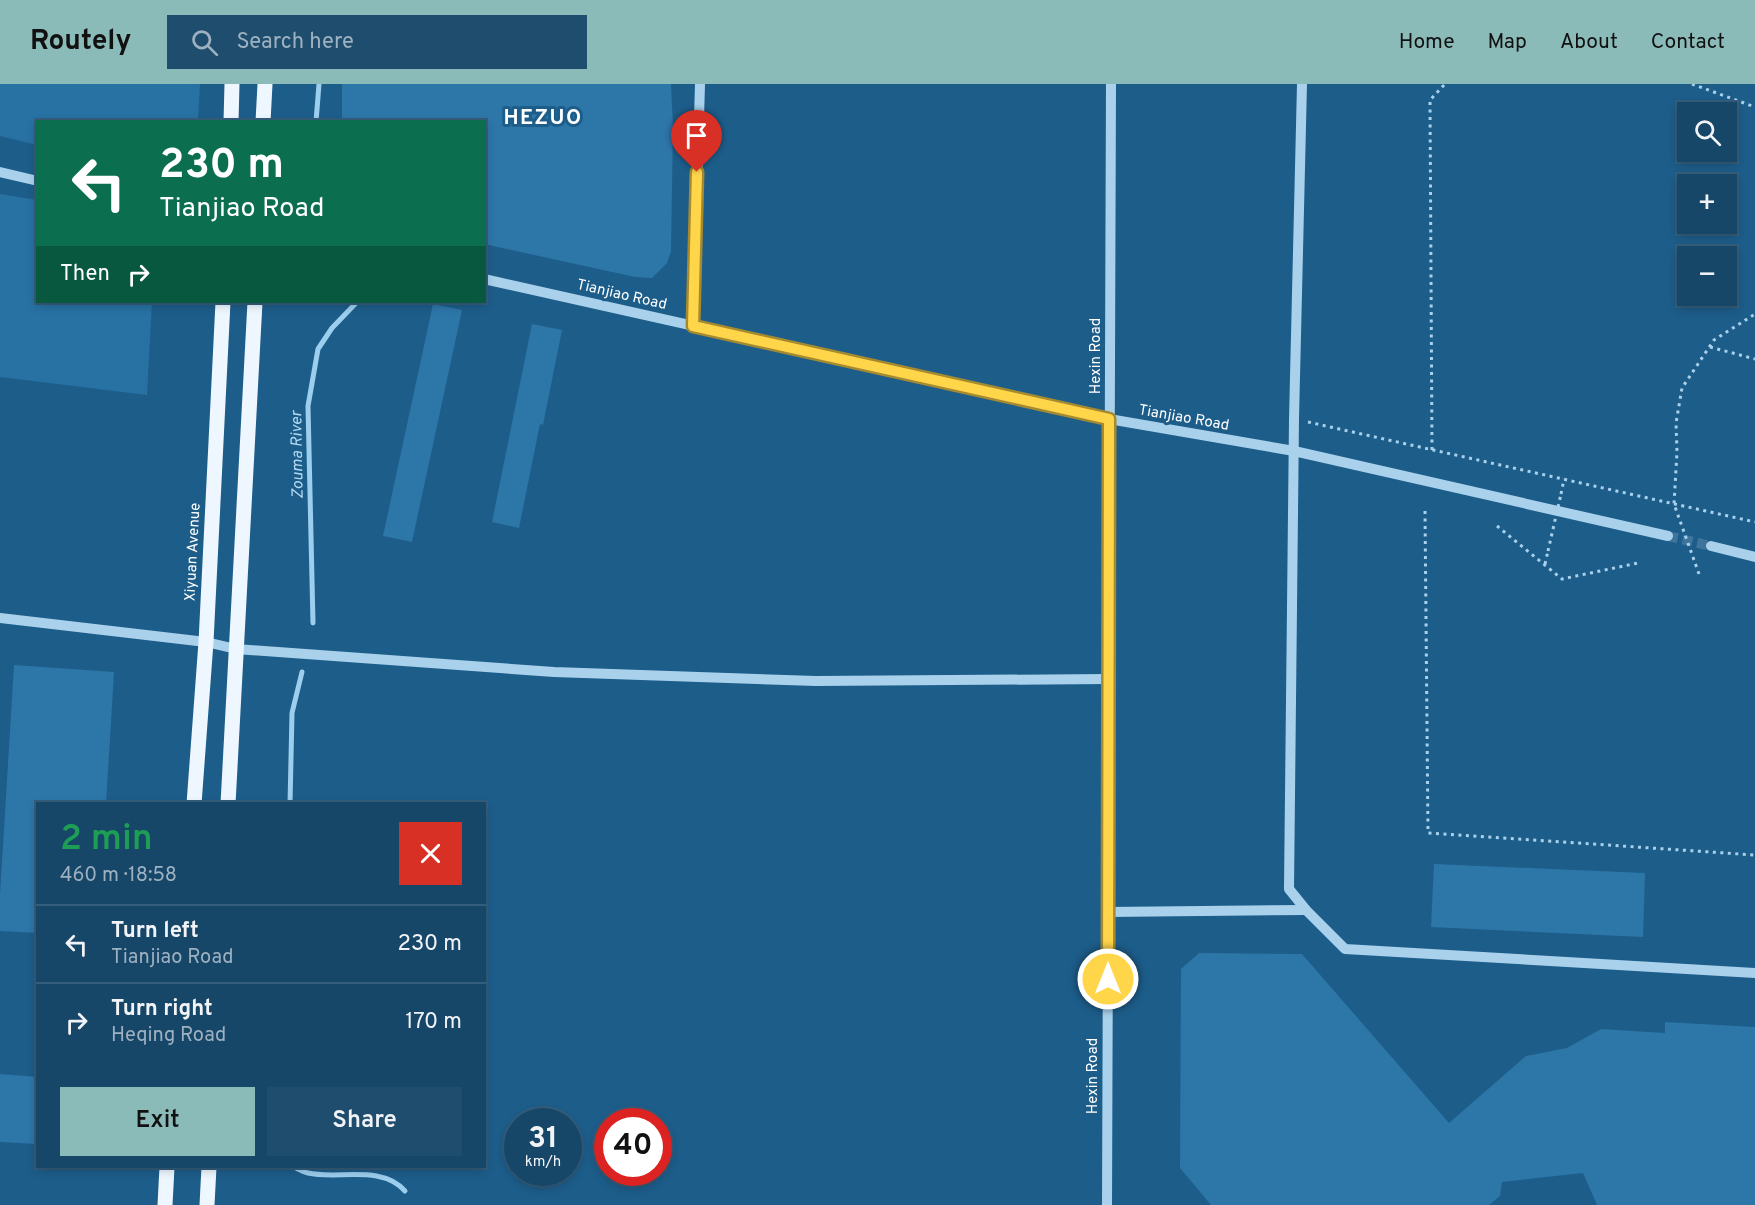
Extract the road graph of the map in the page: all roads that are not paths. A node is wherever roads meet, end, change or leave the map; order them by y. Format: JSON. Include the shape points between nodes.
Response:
{"nodes":[{"id":1,"x":232,"y":84,"type":"edge"},
{"id":2,"x":265,"y":84,"type":"edge"},
{"id":3,"x":700,"y":84,"type":"edge"},
{"id":4,"x":1111,"y":84,"type":"edge"},
{"id":5,"x":1302,"y":84,"type":"edge"},
{"id":6,"x":231,"y":120,"type":"edge"},
{"id":7,"x":263,"y":120,"type":"edge"},
{"id":8,"x":0,"y":172,"type":"edge"},
{"id":9,"x":36,"y":181,"type":"edge"},
{"id":10,"x":486,"y":279,"type":"edge"},
{"id":11,"x":223,"y":303,"type":"edge"},
{"id":12,"x":255,"y":303,"type":"edge"},
{"id":13,"x":693,"y":326,"type":"junction"},
{"id":14,"x":1109,"y":419,"type":"junction"},
{"id":15,"x":1294,"y":451,"type":"junction"},
{"id":16,"x":1668,"y":536,"type":"tunnel mouth"},
{"id":17,"x":1711,"y":546,"type":"tunnel mouth"},
{"id":18,"x":1755,"y":556,"type":"edge"},
{"id":19,"x":0,"y":618,"type":"edge"},
{"id":20,"x":206,"y":642,"type":"junction"},
{"id":21,"x":236,"y":649,"type":"junction"},
{"id":22,"x":1108,"y":679,"type":"junction"},
{"id":23,"x":194,"y":802,"type":"edge"},
{"id":24,"x":228,"y":802,"type":"edge"},
{"id":25,"x":1306,"y":910,"type":"junction"},
{"id":26,"x":1108,"y":912,"type":"junction"},
{"id":27,"x":1755,"y":972,"type":"edge"},
{"id":28,"x":167,"y":1168,"type":"edge"},
{"id":29,"x":209,"y":1168,"type":"edge"},
{"id":30,"x":165,"y":1205,"type":"edge"},
{"id":31,"x":207,"y":1205,"type":"edge"},
{"id":32,"x":1107,"y":1205,"type":"edge"}],
"edges":[{"from":1,"to":6,"type":"main road"},
{"from":2,"to":7,"type":"main road"},
{"from":3,"to":13,"type":"street"},
{"from":4,"to":14,"type":"street","name":"Hexin Road"},
{"from":5,"to":15,"type":"street"},
{"from":8,"to":9,"type":"street"},
{"from":10,"to":13,"type":"street","name":"Tianjiao Road"},
{"from":11,"to":20,"type":"main road","name":"Xiyuan Avenue"},
{"from":12,"to":21,"type":"main road"},
{"from":13,"to":14,"type":"street","name":"Tianjiao Road"},
{"from":14,"to":15,"type":"street","name":"Tianjiao Road"},
{"from":14,"to":22,"type":"street","name":"Hexin Road"},
{"from":15,"to":16,"type":"street","name":"Tianjiao Road"},
{"from":15,"to":25,"type":"street","via":[[1289,889]]},
{"from":17,"to":18,"type":"street"},
{"from":19,"to":20,"type":"street"},
{"from":20,"to":21,"type":"street"},
{"from":20,"to":23,"type":"main road","name":"Xiyuan Avenue"},
{"from":21,"to":22,"type":"street","via":[[554,672],[816,681]]},
{"from":21,"to":24,"type":"main road"},
{"from":22,"to":26,"type":"street","name":"Hexin Road"},
{"from":25,"to":26,"type":"street"},
{"from":25,"to":27,"type":"street","via":[[1345,949]]},
{"from":26,"to":32,"type":"street","name":"Hexin Road"},
{"from":28,"to":30,"type":"main road"},
{"from":29,"to":31,"type":"main road"}]}
